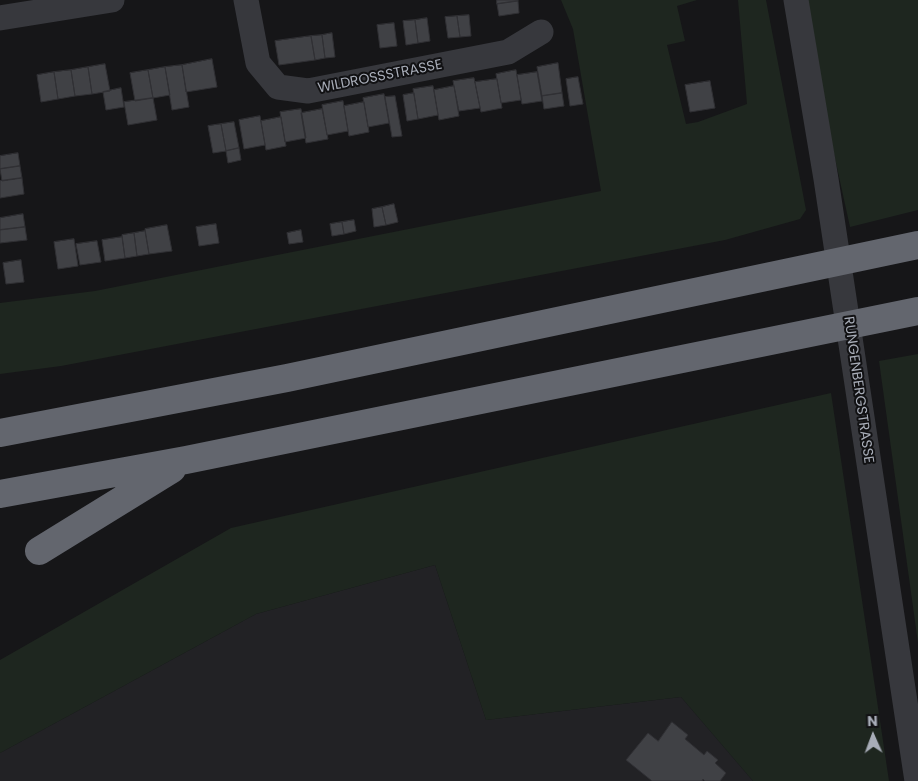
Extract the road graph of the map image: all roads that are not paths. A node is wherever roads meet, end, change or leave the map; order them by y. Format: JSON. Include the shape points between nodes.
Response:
{"nodes":[{"id":1,"x":112,"y":0,"type":"edge"},
{"id":2,"x":246,"y":0,"type":"edge"},
{"id":3,"x":796,"y":0,"type":"edge"},
{"id":4,"x":0,"y":18,"type":"edge"},
{"id":5,"x":540,"y":32,"type":"dead end"},
{"id":6,"x":918,"y":245,"type":"edge"},
{"id":7,"x":918,"y":311,"type":"edge"},
{"id":8,"x":0,"y":433,"type":"edge"},
{"id":9,"x":186,"y":460,"type":"junction"},
{"id":10,"x":0,"y":494,"type":"edge"},
{"id":11,"x":39,"y":551,"type":"dead end"},
{"id":12,"x":916,"y":781,"type":"edge"}],
"edges":[{"from":1,"to":4,"type":"street"},
{"from":2,"to":5,"type":"street","name":"WILDROSSSTRASSE","via":[[258,63],[278,87],[308,91],[508,52]]},
{"from":3,"to":12,"type":"street","name":"RUNGENBERGSTRASSE"},
{"from":6,"to":8,"type":"highway","via":[[287,378]]},
{"from":7,"to":9,"type":"highway"},
{"from":9,"to":10,"type":"highway"},
{"from":9,"to":11,"type":"highway"}]}
